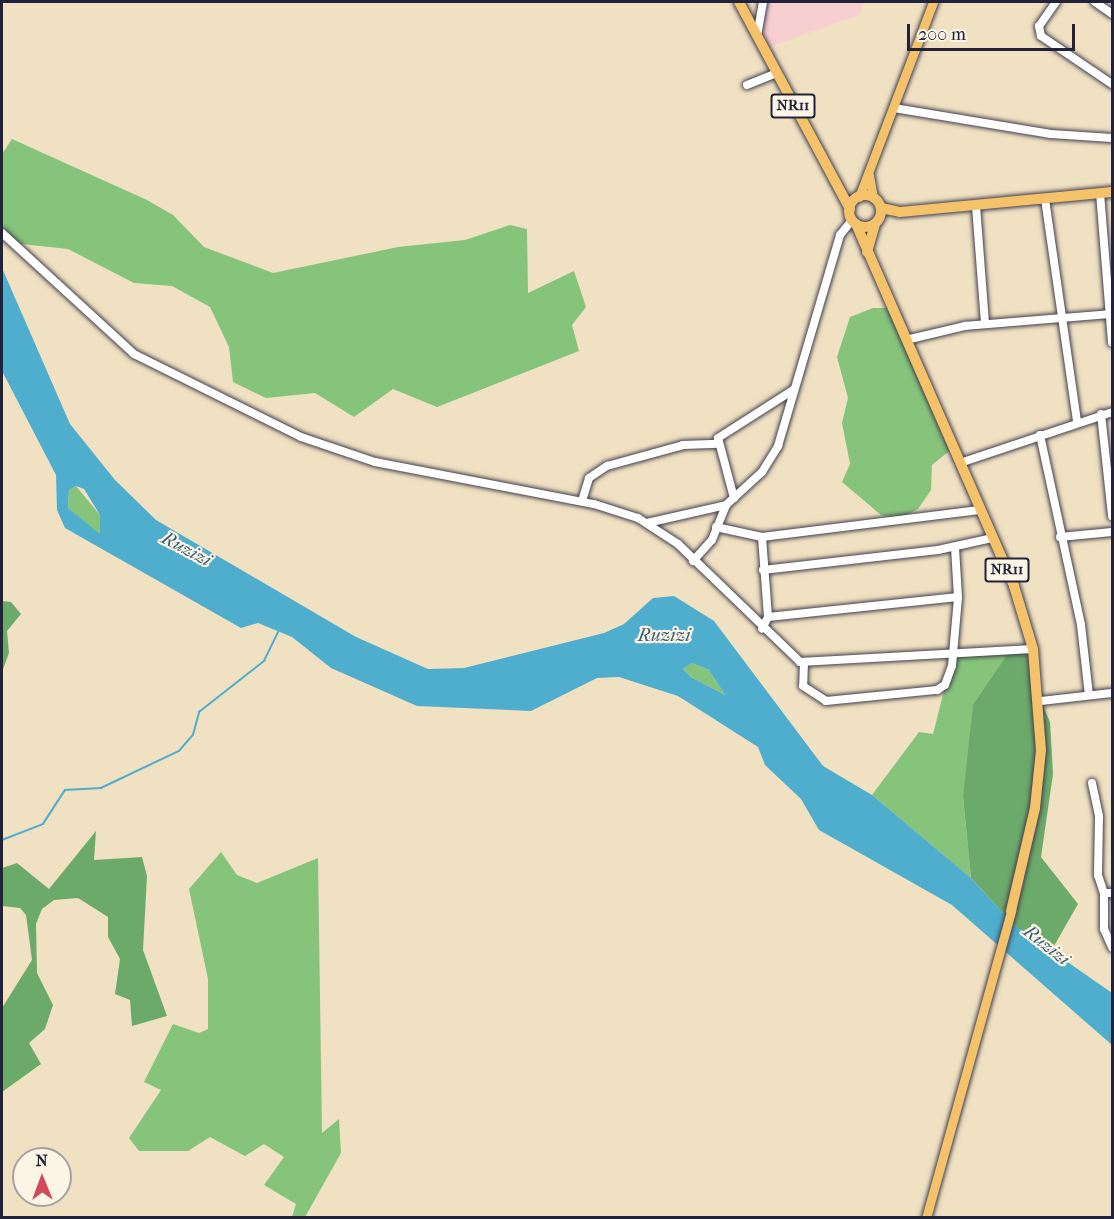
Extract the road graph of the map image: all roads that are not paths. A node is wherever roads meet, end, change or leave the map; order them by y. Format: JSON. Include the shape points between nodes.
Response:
{"nodes":[{"id":1,"x":739,"y":2,"type":"edge"},
{"id":2,"x":763,"y":2,"type":"edge"},
{"id":3,"x":933,"y":2,"type":"edge"},
{"id":4,"x":1056,"y":2,"type":"edge"},
{"id":5,"x":1095,"y":2,"type":"edge"},
{"id":6,"x":1113,"y":14,"type":"edge"},
{"id":7,"x":757,"y":36,"type":"junction"},
{"id":8,"x":776,"y":74,"type":"junction"},
{"id":9,"x":1113,"y":84,"type":"edge"},
{"id":10,"x":747,"y":85,"type":"dead end"},
{"id":11,"x":894,"y":108,"type":"junction"},
{"id":12,"x":1113,"y":138,"type":"edge"},
{"id":13,"x":869,"y":175,"type":"junction"},
{"id":14,"x":1113,"y":192,"type":"edge"},
{"id":15,"x":1100,"y":193,"type":"junction"},
{"id":16,"x":859,"y":197,"type":"junction"},
{"id":17,"x":873,"y":198,"type":"junction"},
{"id":18,"x":1045,"y":199,"type":"junction"},
{"id":19,"x":975,"y":206,"type":"junction"},
{"id":20,"x":881,"y":208,"type":"junction"},
{"id":21,"x":900,"y":212,"type":"junction"},
{"id":22,"x":853,"y":218,"type":"junction"},
{"id":23,"x":877,"y":222,"type":"junction"},
{"id":24,"x":2,"y":233,"type":"edge"},
{"id":25,"x":867,"y":252,"type":"junction"},
{"id":26,"x":1111,"y":314,"type":"edge"},
{"id":27,"x":1061,"y":319,"type":"junction"},
{"id":28,"x":985,"y":324,"type":"junction"},
{"id":29,"x":910,"y":339,"type":"junction"},
{"id":30,"x":1113,"y":343,"type":"edge"},
{"id":31,"x":793,"y":390,"type":"junction"},
{"id":32,"x":1113,"y":411,"type":"edge"},
{"id":33,"x":1101,"y":414,"type":"junction"},
{"id":34,"x":1077,"y":421,"type":"junction"},
{"id":35,"x":1040,"y":435,"type":"junction"},
{"id":36,"x":718,"y":444,"type":"junction"},
{"id":37,"x":960,"y":463,"type":"junction"},
{"id":38,"x":734,"y":498,"type":"junction"},
{"id":39,"x":582,"y":501,"type":"junction"},
{"id":40,"x":726,"y":505,"type":"junction"},
{"id":41,"x":979,"y":510,"type":"junction"},
{"id":42,"x":1113,"y":516,"type":"edge"},
{"id":43,"x":648,"y":523,"type":"junction"},
{"id":44,"x":716,"y":527,"type":"junction"},
{"id":45,"x":1113,"y":532,"type":"edge"},
{"id":46,"x":762,"y":537,"type":"junction"},
{"id":47,"x":1060,"y":537,"type":"junction"},
{"id":48,"x":992,"y":538,"type":"junction"},
{"id":49,"x":955,"y":548,"type":"junction"},
{"id":50,"x":693,"y":561,"type":"junction"},
{"id":51,"x":763,"y":570,"type":"junction"},
{"id":52,"x":958,"y":597,"type":"junction"},
{"id":53,"x":768,"y":617,"type":"junction"},
{"id":54,"x":762,"y":629,"type":"junction"},
{"id":55,"x":1033,"y":649,"type":"junction"},
{"id":56,"x":954,"y":651,"type":"junction"},
{"id":57,"x":804,"y":662,"type":"junction"},
{"id":58,"x":1113,"y":693,"type":"edge"},
{"id":59,"x":1089,"y":694,"type":"junction"},
{"id":60,"x":1041,"y":701,"type":"junction"},
{"id":61,"x":1092,"y":783,"type":"dead end"},
{"id":62,"x":1108,"y":893,"type":"edge"},
{"id":63,"x":1011,"y":911,"type":"joint"},
{"id":64,"x":1113,"y":947,"type":"edge"},
{"id":65,"x":926,"y":1218,"type":"edge"}],
"edges":[{"from":1,"to":7,"type":"highway","number":"NR11"},
{"from":2,"to":7,"type":"street"},
{"from":3,"to":11,"type":"main road"},
{"from":4,"to":9,"type":"street","via":[[1039,26],[1041,36]]},
{"from":5,"to":6,"type":"street"},
{"from":7,"to":8,"type":"highway","number":"NR11"},
{"from":8,"to":10,"type":"street"},
{"from":8,"to":22,"type":"highway","number":"NR11"},
{"from":11,"to":12,"type":"street","via":[[1051,134]]},
{"from":11,"to":13,"type":"main road"},
{"from":13,"to":16,"type":"main road"},
{"from":13,"to":17,"type":"main road"},
{"from":14,"to":15,"type":"highway"},
{"from":15,"to":18,"type":"highway"},
{"from":15,"to":26,"type":"street"},
{"from":16,"to":17,"type":"highway"},
{"from":16,"to":22,"type":"highway"},
{"from":17,"to":20,"type":"highway"},
{"from":18,"to":19,"type":"highway"},
{"from":18,"to":27,"type":"street"},
{"from":19,"to":21,"type":"highway"},
{"from":19,"to":28,"type":"street"},
{"from":20,"to":21,"type":"highway"},
{"from":20,"to":23,"type":"highway"},
{"from":21,"to":23,"type":"highway"},
{"from":22,"to":23,"type":"highway"},
{"from":22,"to":25,"type":"highway","number":"NR11"},
{"from":22,"to":31,"type":"street","via":[[840,235]]},
{"from":23,"to":25,"type":"highway"},
{"from":24,"to":39,"type":"street","via":[[134,354],[228,404],[321,446],[375,462]]},
{"from":25,"to":29,"type":"highway","number":"NR11","via":[[889,308]]},
{"from":26,"to":27,"type":"street"},
{"from":26,"to":30,"type":"street"},
{"from":27,"to":28,"type":"street"},
{"from":27,"to":34,"type":"street"},
{"from":28,"to":29,"type":"street"},
{"from":29,"to":37,"type":"highway","number":"NR11","via":[[930,400]]},
{"from":31,"to":36,"type":"street","via":[[720,435]]},
{"from":31,"to":38,"type":"street","via":[[770,462]]},
{"from":32,"to":33,"type":"street"},
{"from":33,"to":34,"type":"street"},
{"from":33,"to":42,"type":"street"},
{"from":34,"to":35,"type":"street"},
{"from":35,"to":37,"type":"street"},
{"from":35,"to":47,"type":"street"},
{"from":36,"to":38,"type":"street"},
{"from":36,"to":39,"type":"street","via":[[683,445],[607,466],[589,478]]},
{"from":37,"to":41,"type":"highway","number":"NR11"},
{"from":38,"to":40,"type":"street"},
{"from":39,"to":43,"type":"street"},
{"from":40,"to":43,"type":"street"},
{"from":40,"to":44,"type":"street"},
{"from":41,"to":46,"type":"street"},
{"from":41,"to":48,"type":"highway","number":"NR11"},
{"from":43,"to":50,"type":"street"},
{"from":44,"to":46,"type":"street"},
{"from":44,"to":50,"type":"street"},
{"from":45,"to":47,"type":"street"},
{"from":46,"to":51,"type":"street"},
{"from":47,"to":59,"type":"street","via":[[1081,625]]},
{"from":48,"to":49,"type":"street"},
{"from":48,"to":55,"type":"highway","number":"NR11"},
{"from":49,"to":51,"type":"street"},
{"from":49,"to":52,"type":"street"},
{"from":50,"to":54,"type":"street"},
{"from":51,"to":53,"type":"street"},
{"from":52,"to":53,"type":"street"},
{"from":52,"to":56,"type":"street"},
{"from":53,"to":54,"type":"street"},
{"from":54,"to":57,"type":"street"},
{"from":55,"to":56,"type":"street"},
{"from":55,"to":60,"type":"highway","number":"NR11"},
{"from":56,"to":57,"type":"street"},
{"from":56,"to":57,"type":"street","via":[[945,685],[937,690],[826,701],[803,686]]},
{"from":58,"to":59,"type":"street"},
{"from":59,"to":60,"type":"street"},
{"from":60,"to":63,"type":"highway","number":"NR11","via":[[1035,808]]},
{"from":61,"to":62,"type":"street","via":[[1099,816],[1097,865]]},
{"from":62,"to":64,"type":"street","via":[[1104,929]]},
{"from":63,"to":65,"type":"main road"}]}
